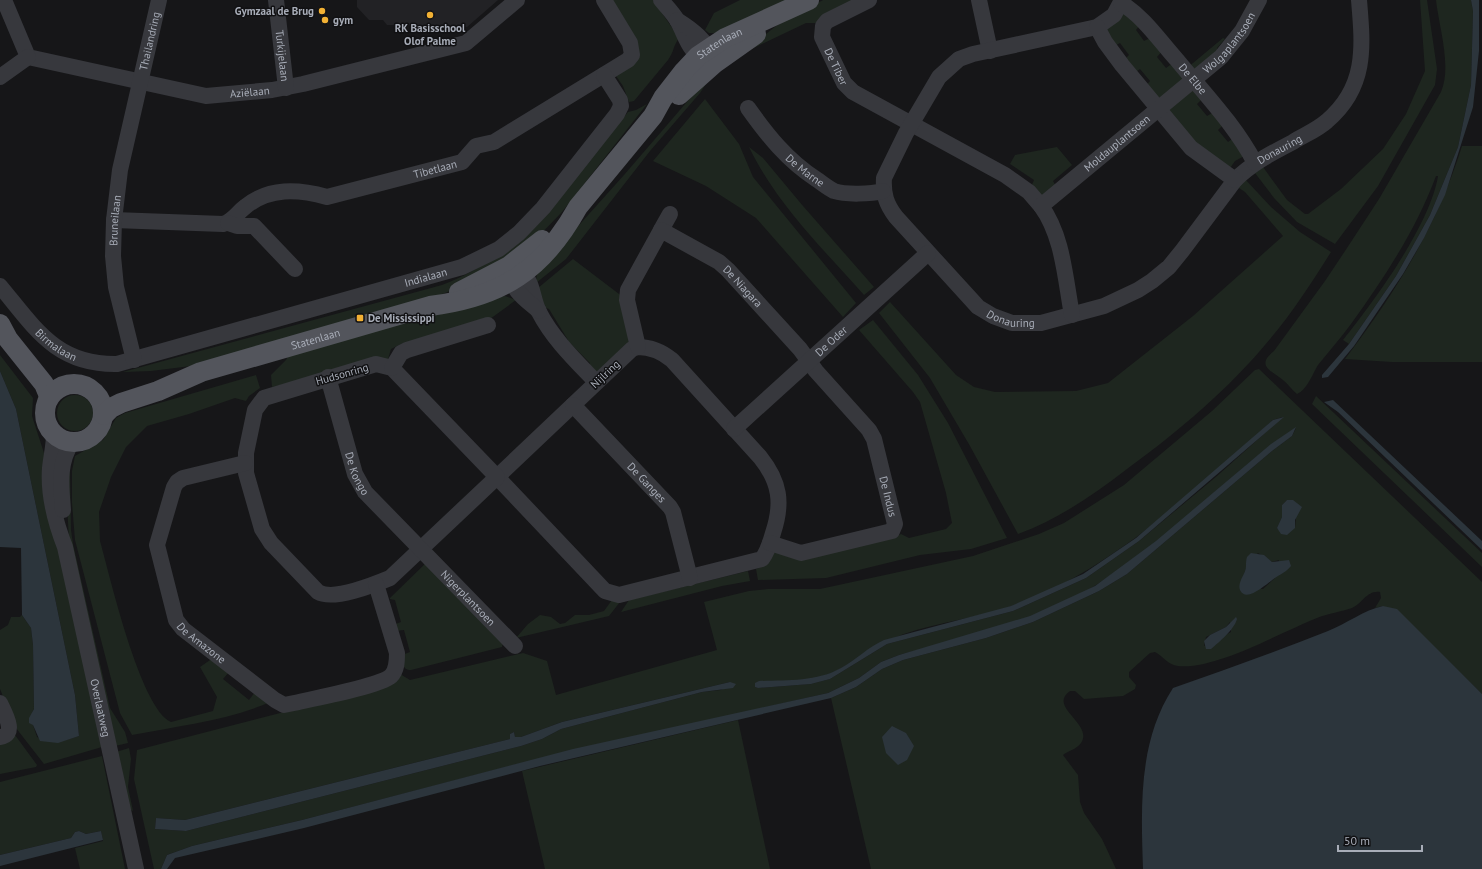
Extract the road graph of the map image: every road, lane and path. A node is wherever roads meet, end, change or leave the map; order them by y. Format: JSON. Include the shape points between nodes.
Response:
{"nodes":[{"id":1,"x":4,"y":0,"type":"edge"},
{"id":2,"x":159,"y":0,"type":"edge"},
{"id":3,"x":276,"y":0,"type":"edge"},
{"id":4,"x":517,"y":0,"type":"edge"},
{"id":5,"x":604,"y":0,"type":"edge"},
{"id":6,"x":661,"y":0,"type":"edge"},
{"id":7,"x":808,"y":0,"type":"edge"},
{"id":8,"x":812,"y":0,"type":"edge"},
{"id":9,"x":869,"y":0,"type":"edge"},
{"id":10,"x":979,"y":0,"type":"edge"},
{"id":11,"x":1259,"y":0,"type":"edge"},
{"id":12,"x":1359,"y":0,"type":"edge"},
{"id":13,"x":1122,"y":2,"type":"edge"},
{"id":14,"x":1098,"y":27,"type":"junction"},
{"id":15,"x":990,"y":50,"type":"junction"},
{"id":16,"x":707,"y":56,"type":"junction"},
{"id":17,"x":28,"y":57,"type":"junction"},
{"id":18,"x":604,"y":75,"type":"junction"},
{"id":19,"x":0,"y":77,"type":"edge"},
{"id":20,"x":1193,"y":80,"type":"junction"},
{"id":21,"x":141,"y":81,"type":"junction"},
{"id":22,"x":286,"y":88,"type":"junction"},
{"id":23,"x":748,"y":108,"type":"dead end"},
{"id":24,"x":1158,"y":109,"type":"junction"},
{"id":25,"x":911,"y":125,"type":"junction"},
{"id":26,"x":1254,"y":163,"type":"junction"},
{"id":27,"x":1235,"y":180,"type":"junction"},
{"id":28,"x":884,"y":191,"type":"junction"},
{"id":29,"x":1041,"y":206,"type":"junction"},
{"id":30,"x":670,"y":214,"type":"dead end"},
{"id":31,"x":114,"y":220,"type":"junction"},
{"id":32,"x":228,"y":223,"type":"junction"},
{"id":33,"x":662,"y":230,"type":"junction"},
{"id":34,"x":928,"y":253,"type":"junction"},
{"id":35,"x":295,"y":269,"type":"dead end"},
{"id":36,"x":515,"y":274,"type":"junction"},
{"id":37,"x":0,"y":286,"type":"edge"},
{"id":38,"x":1072,"y":315,"type":"junction"},
{"id":39,"x":1,"y":325,"type":"edge"},
{"id":40,"x":488,"y":325,"type":"dead end"},
{"id":41,"x":638,"y":347,"type":"junction"},
{"id":42,"x":134,"y":360,"type":"junction"},
{"id":43,"x":808,"y":361,"type":"junction"},
{"id":44,"x":392,"y":368,"type":"junction"},
{"id":45,"x":201,"y":372,"type":"junction"},
{"id":46,"x":328,"y":377,"type":"junction"},
{"id":47,"x":596,"y":382,"type":"junction"},
{"id":48,"x":57,"y":390,"type":"junction"},
{"id":49,"x":97,"y":393,"type":"junction"},
{"id":50,"x":573,"y":405,"type":"junction"},
{"id":51,"x":104,"y":415,"type":"junction"},
{"id":52,"x":734,"y":429,"type":"junction"},
{"id":53,"x":54,"y":434,"type":"junction"},
{"id":54,"x":72,"y":442,"type":"junction"},
{"id":55,"x":245,"y":463,"type":"junction"},
{"id":56,"x":497,"y":476,"type":"junction"},
{"id":57,"x":770,"y":543,"type":"junction"},
{"id":58,"x":65,"y":547,"type":"junction"},
{"id":59,"x":421,"y":549,"type":"junction"},
{"id":60,"x":690,"y":578,"type":"junction"},
{"id":61,"x":376,"y":584,"type":"junction"},
{"id":62,"x":515,"y":646,"type":"dead end"},
{"id":63,"x":0,"y":703,"type":"edge"},
{"id":64,"x":0,"y":737,"type":"edge"},
{"id":65,"x":136,"y":869,"type":"edge"}],
"edges":[{"from":1,"to":17,"type":"street"},
{"from":2,"to":21,"type":"street","name":"Thailandring"},
{"from":3,"to":22,"type":"street","name":"Turkijelaan"},
{"from":4,"to":22,"type":"street","name":"Aziëlaan","via":[[466,43]]},
{"from":5,"to":18,"type":"street","name":"Tibetlaan","via":[[632,50],[628,60]]},
{"from":6,"to":16,"type":"street","via":[[677,20],[696,32]]},
{"from":7,"to":16,"type":"main road","name":"Statenlaan","via":[[735,33]]},
{"from":8,"to":16,"type":"main road","name":"Statenlaan","via":[[803,8]]},
{"from":9,"to":25,"type":"street","name":"De Tiber","via":[[826,21],[822,26],[822,37],[844,83],[853,92]]},
{"from":10,"to":15,"type":"street"},
{"from":11,"to":20,"type":"street","name":"Wolgaplantsoen","via":[[1231,45],[1221,57]]},
{"from":12,"to":26,"type":"street","name":"Donauring","via":[[1362,58],[1356,79],[1340,108],[1319,127]]},
{"from":13,"to":14,"type":"street","name":"Donauring","via":[[1114,15]]},
{"from":13,"to":20,"type":"street","name":"De Elbe","via":[[1136,12]]},
{"from":14,"to":15,"type":"street","name":"Donauring"},
{"from":14,"to":24,"type":"street","via":[[1104,42]]},
{"from":15,"to":25,"type":"street","name":"Donauring","via":[[959,59],[946,68],[933,84]]},
{"from":16,"to":36,"type":"main road","name":"Statenlaan","via":[[692,82],[670,104],[653,116],[578,207],[541,258]]},
{"from":17,"to":19,"type":"street"},
{"from":17,"to":21,"type":"street","name":"Aziëlaan"},
{"from":18,"to":32,"type":"street","name":"Tibetlaan","via":[[494,142],[476,146],[462,162],[326,197],[311,192],[278,191],[250,202]]},
{"from":18,"to":42,"type":"street","name":"Indialaan","via":[[620,100],[621,106],[617,114],[543,208],[499,249],[442,274]]},
{"from":20,"to":24,"type":"street","name":"Moldauplantsoen"},
{"from":20,"to":26,"type":"street","name":"De Elbe","via":[[1240,137]]},
{"from":21,"to":22,"type":"street","name":"Aziëlaan","via":[[206,96]]},
{"from":21,"to":31,"type":"street","name":"Bruneilaan","via":[[120,170]]},
{"from":23,"to":28,"type":"street","name":"De Marne","via":[[780,150],[800,169],[824,185],[835,191],[870,194]]},
{"from":24,"to":27,"type":"street","via":[[1191,148]]},
{"from":24,"to":29,"type":"street","name":"Moldauplantsoen"},
{"from":25,"to":28,"type":"street","name":"Donauring","via":[[888,168],[884,178]]},
{"from":25,"to":29,"type":"street","via":[[1018,183]]},
{"from":26,"to":27,"type":"street","name":"Donauring"},
{"from":27,"to":38,"type":"street","name":"Donauring","via":[[1182,252],[1152,281],[1120,299]]},
{"from":28,"to":34,"type":"street","name":"Donauring","via":[[888,206]]},
{"from":29,"to":38,"type":"street","via":[[1056,232]]},
{"from":30,"to":33,"type":"street"},
{"from":31,"to":32,"type":"street"},
{"from":31,"to":42,"type":"street","name":"Bruneilaan","via":[[113,256],[116,287]]},
{"from":32,"to":35,"type":"street","via":[[254,226]]},
{"from":33,"to":41,"type":"street","via":[[628,290],[627,300]]},
{"from":33,"to":43,"type":"street","name":"De Niagara","via":[[720,262]]},
{"from":34,"to":38,"type":"street","name":"Donauring","via":[[978,307],[1000,319],[1012,323],[1031,324]]},
{"from":34,"to":43,"type":"street","name":"De Oder"},
{"from":36,"to":45,"type":"main road","name":"Statenlaan","via":[[488,292],[430,306]]},
{"from":36,"to":47,"type":"street","via":[[522,297],[539,311],[558,340]]},
{"from":37,"to":42,"type":"street","name":"Birmalaan","via":[[42,336],[69,356],[92,363],[108,364]]},
{"from":39,"to":48,"type":"main road","via":[[35,352],[54,378]]},
{"from":40,"to":44,"type":"street","via":[[407,350],[401,354]]},
{"from":41,"to":47,"type":"street","name":"Nijlring","via":[[632,349]]},
{"from":41,"to":52,"type":"street","via":[[661,351],[672,360]]},
{"from":43,"to":52,"type":"street","name":"De Oder"},
{"from":43,"to":57,"type":"street","name":"De Indus","via":[[874,439],[895,524],[892,531],[801,553]]},
{"from":44,"to":46,"type":"street","name":"Hudsonring","via":[[376,364]]},
{"from":44,"to":56,"type":"street"},
{"from":45,"to":49,"type":"main road","name":"Statenlaan","via":[[169,376],[108,394]]},
{"from":45,"to":51,"type":"main road","name":"Statenlaan","via":[[164,389],[116,406]]},
{"from":46,"to":55,"type":"street","name":"Hudsonring","via":[[270,394],[259,403],[255,410]]},
{"from":46,"to":59,"type":"street","name":"De Kongo","via":[[359,482],[373,501]]},
{"from":47,"to":50,"type":"street","name":"Nijlring"},
{"from":48,"to":49,"type":"main road","via":[[82,384]]},
{"from":48,"to":53,"type":"main road","via":[[45,406],[48,426]]},
{"from":49,"to":51,"type":"main road"},
{"from":50,"to":56,"type":"street","name":"Nijlring"},
{"from":50,"to":60,"type":"street","name":"De Ganges","via":[[670,507]]},
{"from":51,"to":54,"type":"main road","via":[[97,432],[85,440]]},
{"from":52,"to":57,"type":"street","via":[[768,467],[774,481],[780,507]]},
{"from":53,"to":54,"type":"main road","via":[[62,440]]},
{"from":53,"to":58,"type":"street","name":"Overlaatweg","via":[[50,489],[58,531]]},
{"from":54,"to":58,"type":"street","name":"Overlaatweg","via":[[64,456],[62,470]]},
{"from":55,"to":61,"type":"street","name":"Hudsonring","via":[[262,529],[318,592],[327,596]]},
{"from":55,"to":61,"type":"street","name":"De Amazone","via":[[183,478],[174,487],[157,545],[179,625],[275,700],[284,704],[380,682],[390,677],[398,662]]},
{"from":56,"to":59,"type":"street","name":"Hudsonring"},
{"from":56,"to":60,"type":"street","via":[[605,591],[626,594]]},
{"from":57,"to":60,"type":"street","via":[[762,559]]},
{"from":58,"to":65,"type":"street","name":"Overlaatweg"},
{"from":59,"to":61,"type":"street","name":"Hudsonring","via":[[390,578]]},
{"from":59,"to":62,"type":"street","name":"Nigerplantsoen"},
{"from":63,"to":64,"type":"street","via":[[10,727],[9,732]]}]}
